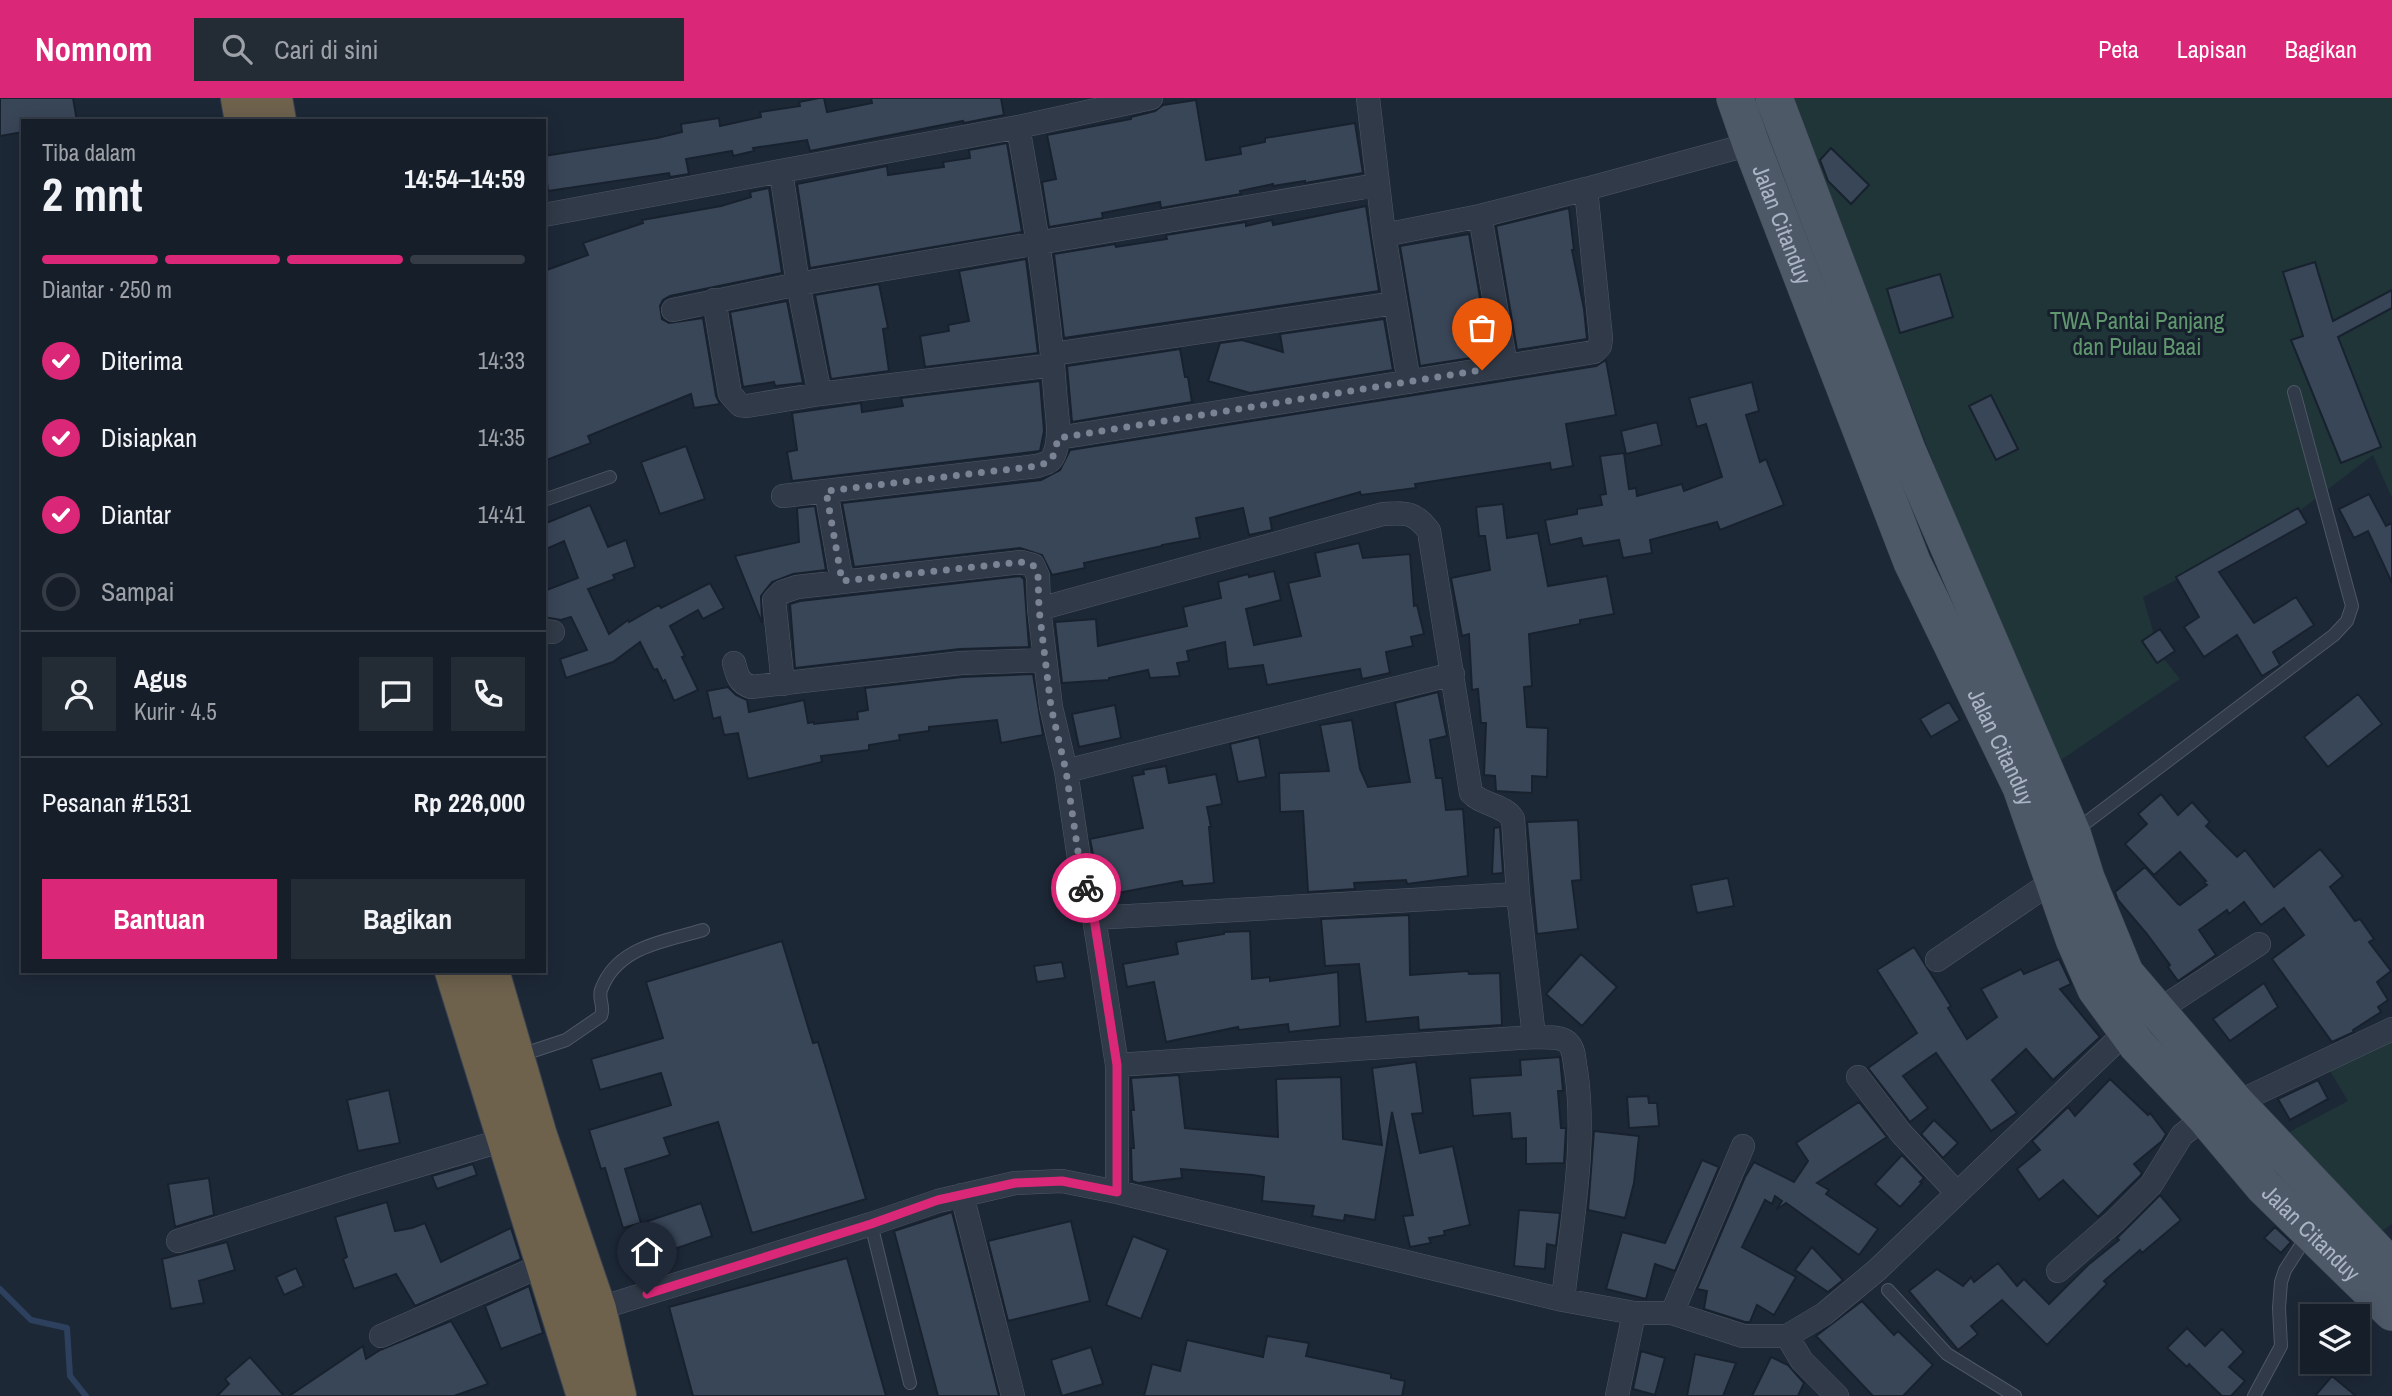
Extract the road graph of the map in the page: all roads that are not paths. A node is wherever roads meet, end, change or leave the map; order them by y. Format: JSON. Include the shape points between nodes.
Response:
{"nodes":[{"id":1,"x":240,"y":98,"type":"edge"},
{"id":2,"x":273,"y":98,"type":"edge"},
{"id":3,"x":1151,"y":98,"type":"edge"},
{"id":4,"x":1368,"y":98,"type":"edge"},
{"id":5,"x":1735,"y":98,"type":"edge"},
{"id":6,"x":1774,"y":98,"type":"edge"},
{"id":7,"x":244,"y":119,"type":"edge"},
{"id":8,"x":277,"y":119,"type":"edge"},
{"id":9,"x":1018,"y":127,"type":"junction"},
{"id":10,"x":1751,"y":144,"type":"junction"},
{"id":11,"x":781,"y":172,"type":"junction"},
{"id":12,"x":1377,"y":185,"type":"junction"},
{"id":13,"x":1586,"y":189,"type":"junction"},
{"id":14,"x":546,"y":215,"type":"edge"},
{"id":15,"x":1480,"y":216,"type":"junction"},
{"id":16,"x":1384,"y":236,"type":"junction"},
{"id":17,"x":1040,"y":244,"type":"junction"},
{"id":18,"x":798,"y":284,"type":"junction"},
{"id":19,"x":714,"y":300,"type":"junction"},
{"id":20,"x":1395,"y":303,"type":"junction"},
{"id":21,"x":673,"y":310,"type":"dead end"},
{"id":22,"x":1053,"y":359,"type":"junction"},
{"id":23,"x":1506,"y":366,"type":"junction"},
{"id":24,"x":1409,"y":382,"type":"junction"},
{"id":25,"x":2294,"y":392,"type":"dead end"},
{"id":26,"x":820,"y":394,"type":"junction"},
{"id":27,"x":1058,"y":438,"type":"junction"},
{"id":28,"x":610,"y":477,"type":"dead end"},
{"id":29,"x":826,"y":491,"type":"junction"},
{"id":30,"x":783,"y":496,"type":"dead end"},
{"id":31,"x":546,"y":499,"type":"edge"},
{"id":32,"x":842,"y":581,"type":"junction"},
{"id":33,"x":1039,"y":609,"type":"junction"},
{"id":34,"x":1045,"y":660,"type":"junction"},
{"id":35,"x":734,"y":663,"type":"dead end"},
{"id":36,"x":1453,"y":674,"type":"junction"},
{"id":37,"x":783,"y":684,"type":"junction"},
{"id":38,"x":1066,"y":771,"type":"junction"},
{"id":39,"x":2072,"y":833,"type":"junction"},
{"id":40,"x":2053,"y":881,"type":"junction"},
{"id":41,"x":1518,"y":894,"type":"junction"},
{"id":42,"x":1094,"y":918,"type":"junction"},
{"id":43,"x":703,"y":930,"type":"dead end"},
{"id":44,"x":2259,"y":944,"type":"dead end"},
{"id":45,"x":1937,"y":960,"type":"dead end"},
{"id":46,"x":455,"y":973,"type":"edge"},
{"id":47,"x":490,"y":973,"type":"edge"},
{"id":48,"x":2142,"y":1021,"type":"junction"},
{"id":49,"x":2392,"y":1029,"type":"edge"},
{"id":50,"x":1534,"y":1037,"type":"junction"},
{"id":51,"x":499,"y":1063,"type":"junction"},
{"id":52,"x":1117,"y":1065,"type":"junction"},
{"id":53,"x":1858,"y":1077,"type":"dead end"},
{"id":54,"x":2221,"y":1110,"type":"junction"},
{"id":55,"x":1744,"y":1146,"type":"dead end"},
{"id":56,"x":520,"y":1150,"type":"junction"},
{"id":57,"x":1117,"y":1192,"type":"junction"},
{"id":58,"x":1957,"y":1193,"type":"junction"},
{"id":59,"x":962,"y":1195,"type":"junction"},
{"id":60,"x":871,"y":1224,"type":"junction"},
{"id":61,"x":2309,"y":1232,"type":"junction"},
{"id":62,"x":178,"y":1241,"type":"dead end"},
{"id":63,"x":545,"y":1264,"type":"junction"},
{"id":64,"x":2392,"y":1268,"type":"edge"},
{"id":65,"x":2058,"y":1271,"type":"dead end"},
{"id":66,"x":1888,"y":1290,"type":"dead end"},
{"id":67,"x":1563,"y":1300,"type":"junction"},
{"id":68,"x":597,"y":1309,"type":"junction"},
{"id":69,"x":2392,"y":1312,"type":"edge"},
{"id":70,"x":1634,"y":1313,"type":"junction"},
{"id":71,"x":1672,"y":1313,"type":"junction"},
{"id":72,"x":381,"y":1336,"type":"dead end"},
{"id":73,"x":1787,"y":1336,"type":"junction"},
{"id":74,"x":910,"y":1382,"type":"dead end"},
{"id":75,"x":1827,"y":1392,"type":"edge"},
{"id":76,"x":586,"y":1396,"type":"edge"},
{"id":77,"x":617,"y":1396,"type":"edge"},
{"id":78,"x":1013,"y":1396,"type":"edge"},
{"id":79,"x":1617,"y":1396,"type":"edge"},
{"id":80,"x":2015,"y":1396,"type":"edge"},
{"id":81,"x":2254,"y":1396,"type":"edge"}],
"edges":[{"from":1,"to":7,"type":"highway"},
{"from":2,"to":8,"type":"highway"},
{"from":3,"to":9,"type":"street"},
{"from":4,"to":12,"type":"street"},
{"from":5,"to":10,"type":"main road","name":"Jalan Citanduy"},
{"from":6,"to":39,"type":"main road","name":"Jalan Citanduy","via":[[1907,450]]},
{"from":9,"to":11,"type":"street"},
{"from":9,"to":17,"type":"street"},
{"from":10,"to":13,"type":"street"},
{"from":10,"to":40,"type":"main road","name":"Jalan Citanduy","via":[[1912,562],[2021,787]]},
{"from":11,"to":14,"type":"street"},
{"from":11,"to":18,"type":"street"},
{"from":12,"to":16,"type":"street"},
{"from":12,"to":17,"type":"street"},
{"from":13,"to":15,"type":"street"},
{"from":13,"to":23,"type":"street","via":[[1600,346],[1594,352]]},
{"from":15,"to":16,"type":"street"},
{"from":15,"to":23,"type":"street"},
{"from":16,"to":20,"type":"street"},
{"from":17,"to":18,"type":"street"},
{"from":17,"to":22,"type":"street"},
{"from":18,"to":19,"type":"street"},
{"from":18,"to":26,"type":"street"},
{"from":19,"to":21,"type":"street"},
{"from":19,"to":26,"type":"street","via":[[734,400],[747,405]]},
{"from":20,"to":22,"type":"street"},
{"from":20,"to":24,"type":"street"},
{"from":22,"to":26,"type":"street"},
{"from":22,"to":27,"type":"street"},
{"from":23,"to":24,"type":"street"},
{"from":24,"to":27,"type":"street"},
{"from":25,"to":39,"type":"lane","via":[[2352,606],[2347,621]]},
{"from":27,"to":29,"type":"street","via":[[1053,457],[1037,466]]},
{"from":28,"to":31,"type":"lane"},
{"from":29,"to":30,"type":"street"},
{"from":29,"to":32,"type":"street"},
{"from":32,"to":33,"type":"street","via":[[1021,562],[1036,569]]},
{"from":32,"to":37,"type":"street","via":[[797,587],[774,600]]},
{"from":33,"to":34,"type":"street"},
{"from":33,"to":36,"type":"street","via":[[1383,514],[1406,513],[1419,517],[1429,531]]},
{"from":34,"to":37,"type":"street","via":[[936,665]]},
{"from":34,"to":38,"type":"street"},
{"from":35,"to":37,"type":"street","via":[[744,685]]},
{"from":36,"to":38,"type":"street"},
{"from":36,"to":41,"type":"street","via":[[1471,793],[1510,813],[1513,819]]},
{"from":38,"to":42,"type":"street","via":[[1080,865]]},
{"from":39,"to":48,"type":"main road","name":"Jalan Citanduy","via":[[2085,878]]},
{"from":40,"to":45,"type":"street"},
{"from":40,"to":48,"type":"main road","name":"Jalan Citanduy","via":[[2096,989]]},
{"from":41,"to":42,"type":"street"},
{"from":41,"to":50,"type":"street"},
{"from":42,"to":52,"type":"street"},
{"from":43,"to":51,"type":"lane","via":[[628,954],[601,991],[601,1017],[566,1040]]},
{"from":44,"to":48,"type":"street"},
{"from":46,"to":51,"type":"highway"},
{"from":47,"to":51,"type":"highway"},
{"from":48,"to":54,"type":"main road","name":"Jalan Citanduy","via":[[2137,1045]]},
{"from":48,"to":58,"type":"street"},
{"from":49,"to":54,"type":"street"},
{"from":50,"to":52,"type":"street"},
{"from":50,"to":67,"type":"street","via":[[1567,1041],[1578,1089],[1578,1175]]},
{"from":51,"to":56,"type":"highway"},
{"from":52,"to":57,"type":"street"},
{"from":53,"to":58,"type":"street","via":[[1901,1133]]},
{"from":54,"to":61,"type":"main road","name":"Jalan Citanduy","via":[[2264,1187]]},
{"from":54,"to":64,"type":"main road","name":"Jalan Citanduy"},
{"from":54,"to":65,"type":"street","via":[[2182,1135],[2151,1185]]},
{"from":55,"to":71,"type":"street"},
{"from":56,"to":62,"type":"street","via":[[353,1185]]},
{"from":56,"to":63,"type":"highway"},
{"from":56,"to":68,"type":"highway"},
{"from":57,"to":59,"type":"street","via":[[1062,1181],[1015,1183]]},
{"from":57,"to":67,"type":"street"},
{"from":58,"to":73,"type":"street","via":[[1877,1270],[1824,1314]]},
{"from":59,"to":60,"type":"street"},
{"from":59,"to":78,"type":"street"},
{"from":60,"to":68,"type":"street"},
{"from":60,"to":74,"type":"lane"},
{"from":61,"to":69,"type":"main road","name":"Jalan Citanduy"},
{"from":61,"to":81,"type":"lane","via":[[2285,1270],[2279,1308],[2281,1346]]},
{"from":63,"to":72,"type":"street"},
{"from":63,"to":76,"type":"highway"},
{"from":66,"to":80,"type":"lane","via":[[1947,1354]]},
{"from":67,"to":70,"type":"street"},
{"from":68,"to":77,"type":"highway"},
{"from":70,"to":71,"type":"street"},
{"from":70,"to":79,"type":"street"},
{"from":71,"to":73,"type":"street","via":[[1743,1336]]},
{"from":73,"to":75,"type":"street"}]}
